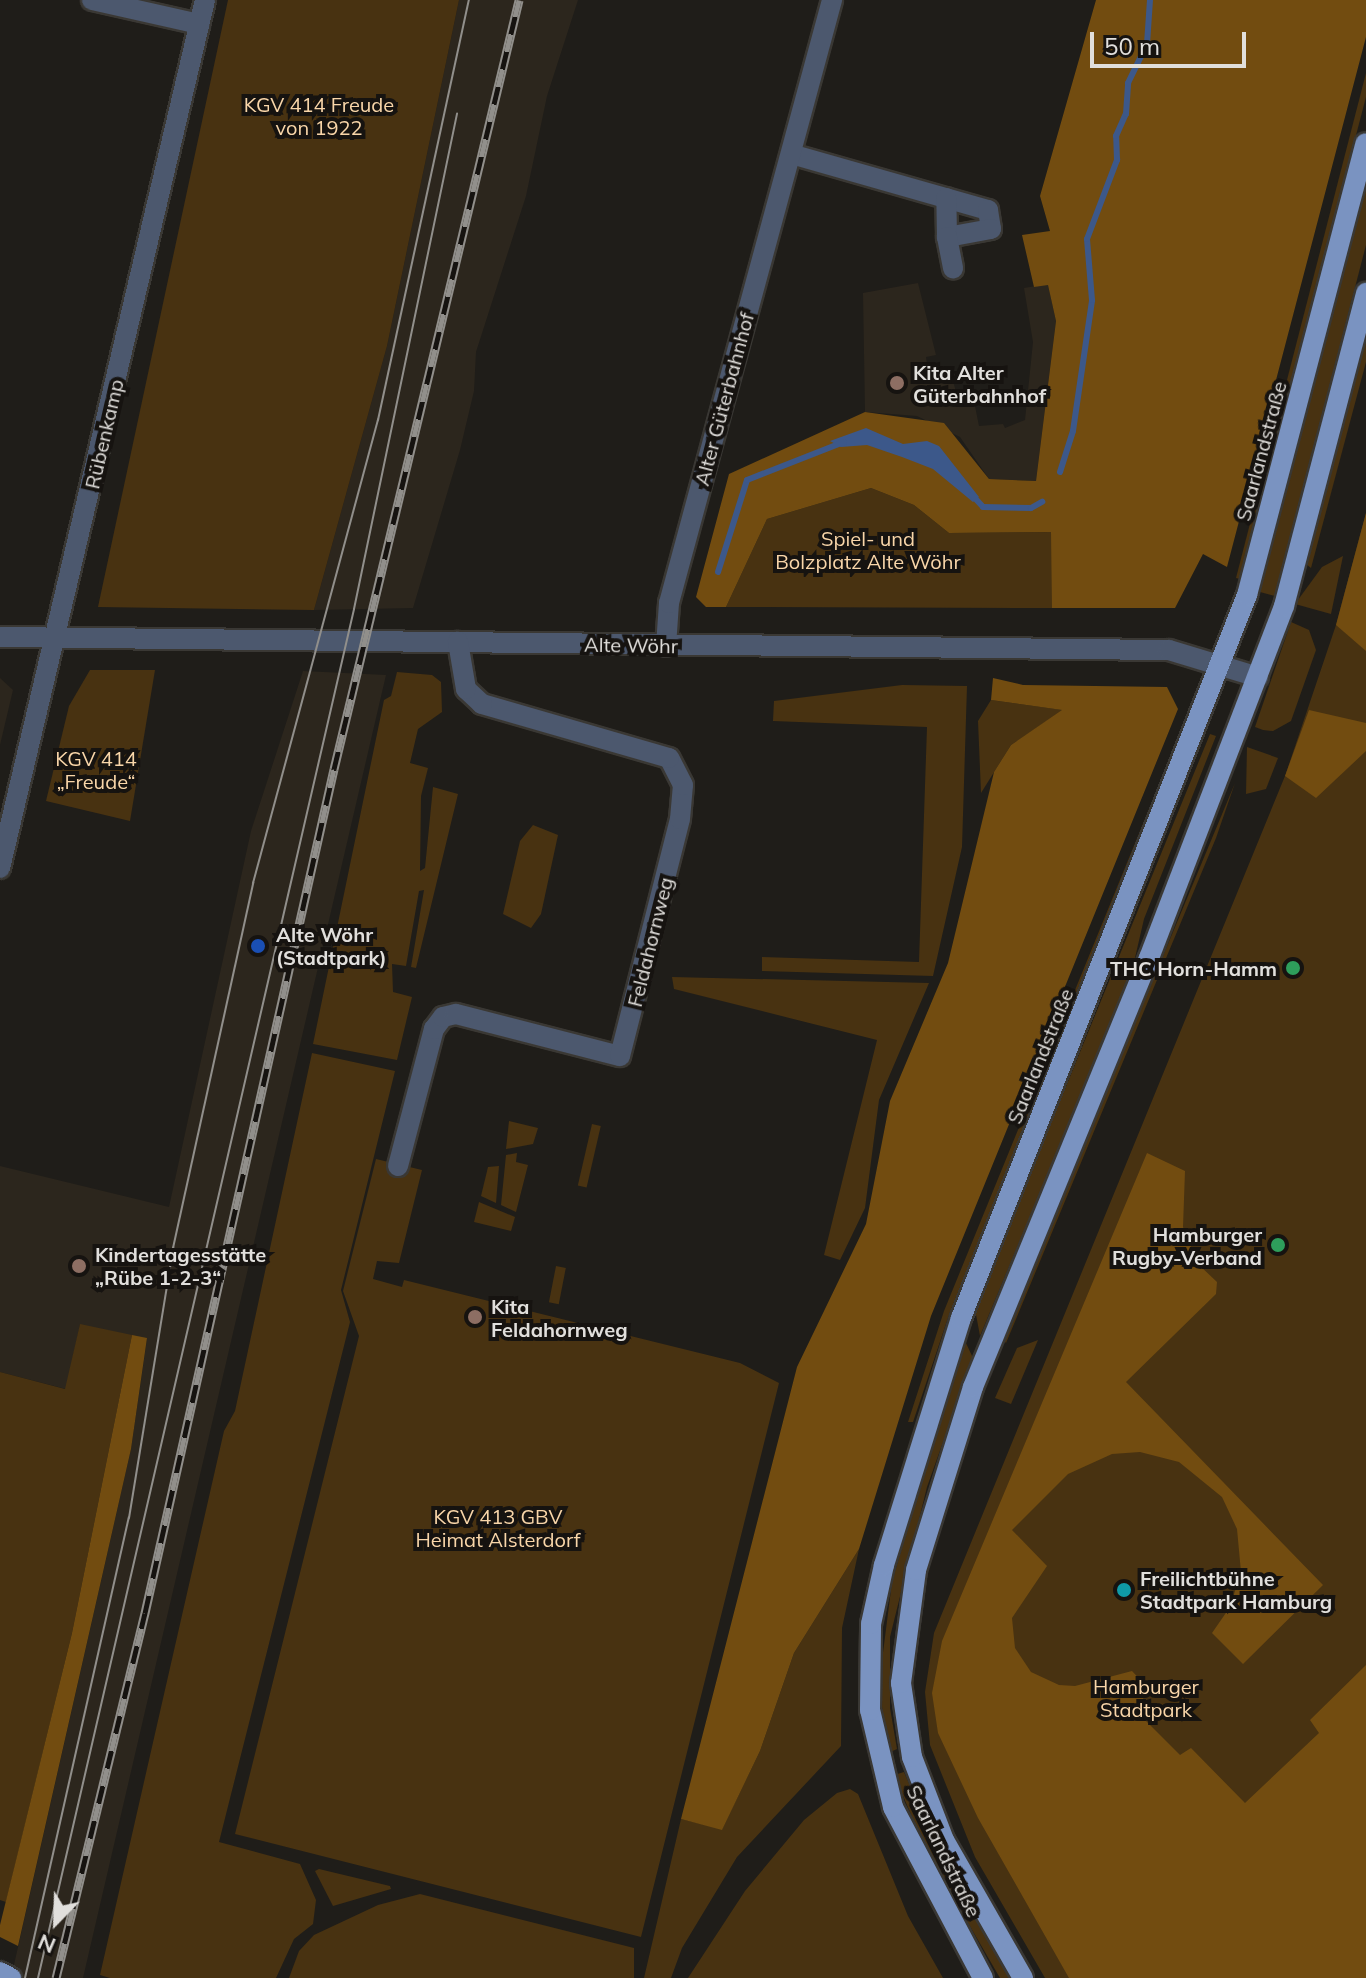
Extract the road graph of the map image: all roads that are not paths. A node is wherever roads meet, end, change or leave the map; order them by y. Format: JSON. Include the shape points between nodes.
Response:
{"nodes":[{"id":1,"x":92,"y":0,"type":"edge"},
{"id":2,"x":205,"y":0,"type":"edge"},
{"id":3,"x":832,"y":0,"type":"edge"},
{"id":4,"x":199,"y":24,"type":"junction"},
{"id":5,"x":1366,"y":143,"type":"edge"},
{"id":6,"x":791,"y":154,"type":"junction"},
{"id":7,"x":946,"y":198,"type":"junction"},
{"id":8,"x":947,"y":237,"type":"junction"},
{"id":9,"x":953,"y":268,"type":"dead end"},
{"id":10,"x":1366,"y":293,"type":"edge"},
{"id":11,"x":0,"y":637,"type":"edge"},
{"id":12,"x":54,"y":637,"type":"junction"},
{"id":13,"x":458,"y":642,"type":"junction"},
{"id":14,"x":666,"y":646,"type":"junction"},
{"id":15,"x":1223,"y":664,"type":"junction"},
{"id":16,"x":1258,"y":677,"type":"junction"},
{"id":17,"x":0,"y":868,"type":"edge"},
{"id":18,"x":398,"y":1166,"type":"dead end"},
{"id":19,"x":0,"y":1972,"type":"edge"},
{"id":20,"x":11,"y":1978,"type":"edge"},
{"id":21,"x":983,"y":1978,"type":"edge"},
{"id":22,"x":1023,"y":1978,"type":"edge"}],
"edges":[{"from":1,"to":4,"type":"street"},
{"from":2,"to":4,"type":"street","name":"Rübenkamp"},
{"from":3,"to":6,"type":"street","name":"Alter Güterbahnhof"},
{"from":4,"to":12,"type":"street","name":"Rübenkamp"},
{"from":5,"to":15,"type":"main road","name":"Saarlandstraße","via":[[1251,582]]},
{"from":6,"to":7,"type":"street"},
{"from":6,"to":14,"type":"street","name":"Alter Güterbahnhof","via":[[669,603]]},
{"from":7,"to":8,"type":"street"},
{"from":7,"to":8,"type":"street","via":[[988,210],[991,229]]},
{"from":8,"to":9,"type":"street"},
{"from":10,"to":16,"type":"main road","name":"Saarlandstraße","via":[[1290,586]]},
{"from":11,"to":12,"type":"street","name":"Alte Wöhr"},
{"from":12,"to":13,"type":"street","name":"Alte Wöhr"},
{"from":12,"to":17,"type":"street","name":"Rübenkamp"},
{"from":13,"to":14,"type":"street","name":"Alte Wöhr"},
{"from":13,"to":18,"type":"street","name":"Feldahornweg","via":[[466,689],[482,704],[669,758],[683,785],[680,819],[620,1056],[456,1014],[443,1017],[434,1029]]},
{"from":14,"to":15,"type":"street","name":"Alte Wöhr","via":[[1169,650]]},
{"from":15,"to":16,"type":"street","name":"Alte Wöhr"},
{"from":15,"to":21,"type":"main road","name":"Saarlandstraße","via":[[961,1318],[887,1555],[871,1624],[870,1710],[893,1807]]},
{"from":16,"to":22,"type":"main road","name":"Saarlandstraße","via":[[953,1440],[903,1637],[902,1706],[922,1792]]},
{"from":19,"to":20,"type":"main road"}]}
